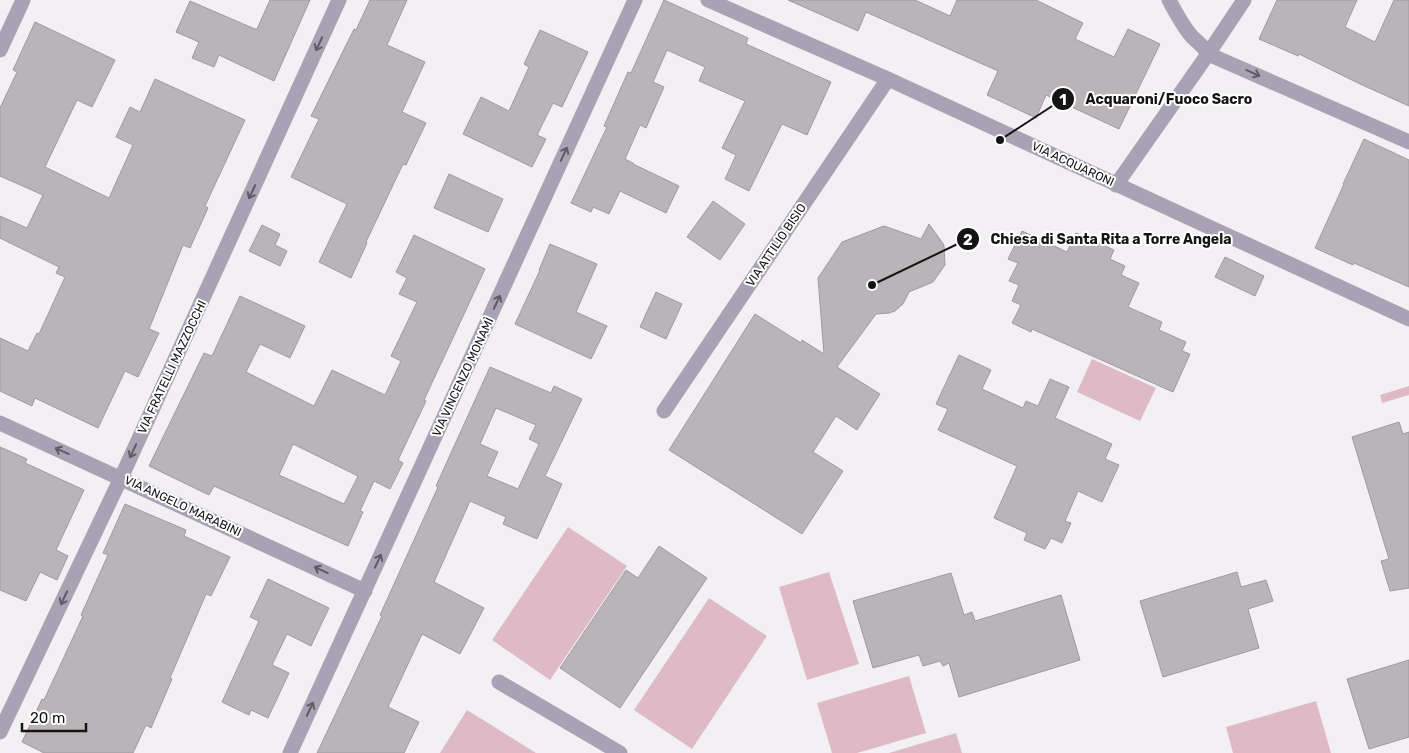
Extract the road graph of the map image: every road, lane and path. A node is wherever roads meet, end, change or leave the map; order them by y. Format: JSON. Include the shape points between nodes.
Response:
{"nodes":[{"id":1,"x":23,"y":0,"type":"edge"},
{"id":2,"x":339,"y":0,"type":"edge"},
{"id":3,"x":634,"y":0,"type":"edge"},
{"id":4,"x":708,"y":0,"type":"edge"},
{"id":5,"x":1169,"y":0,"type":"edge"},
{"id":6,"x":1244,"y":0,"type":"edge"},
{"id":7,"x":0,"y":50,"type":"edge"},
{"id":8,"x":1208,"y":54,"type":"junction"},
{"id":9,"x":888,"y":79,"type":"junction"},
{"id":10,"x":1409,"y":142,"type":"edge"},
{"id":11,"x":1116,"y":185,"type":"junction"},
{"id":12,"x":1409,"y":319,"type":"edge"},
{"id":13,"x":664,"y":412,"type":"dead end"},
{"id":14,"x":0,"y":423,"type":"edge"},
{"id":15,"x":121,"y":478,"type":"junction"},
{"id":16,"x":365,"y":591,"type":"junction"},
{"id":17,"x":499,"y":682,"type":"dead end"},
{"id":18,"x":0,"y":732,"type":"edge"},
{"id":19,"x":290,"y":753,"type":"edge"},
{"id":20,"x":620,"y":753,"type":"edge"}],
"edges":[{"from":1,"to":7,"type":"street"},
{"from":2,"to":15,"type":"street","name":"VIA FRATELLI MAZZOCCHI","one_way":true},
{"from":16,"to":3,"type":"street","name":"VIA VINCENZO MONAMÌ","one_way":true},
{"from":4,"to":9,"type":"street","name":"VIA ACQUARONI"},
{"from":5,"to":8,"type":"street","via":[[1188,32],[1203,44]]},
{"from":6,"to":8,"type":"street"},
{"from":8,"to":10,"type":"street","one_way":true},
{"from":8,"to":11,"type":"street"},
{"from":9,"to":11,"type":"street","name":"VIA ACQUARONI"},
{"from":9,"to":13,"type":"street","name":"VIA ATTILIO BISIO"},
{"from":11,"to":12,"type":"street","name":"VIA ACQUARONI"},
{"from":15,"to":14,"type":"street","name":"VIA ANGELO MARABINI","one_way":true},
{"from":16,"to":15,"type":"street","name":"VIA ANGELO MARABINI","one_way":true},
{"from":15,"to":18,"type":"street","name":"VIA FRATELLI MAZZOCCHI","one_way":true},
{"from":19,"to":16,"type":"street","name":"VIA VINCENZO MONAMÌ","one_way":true},
{"from":17,"to":20,"type":"street"}]}
